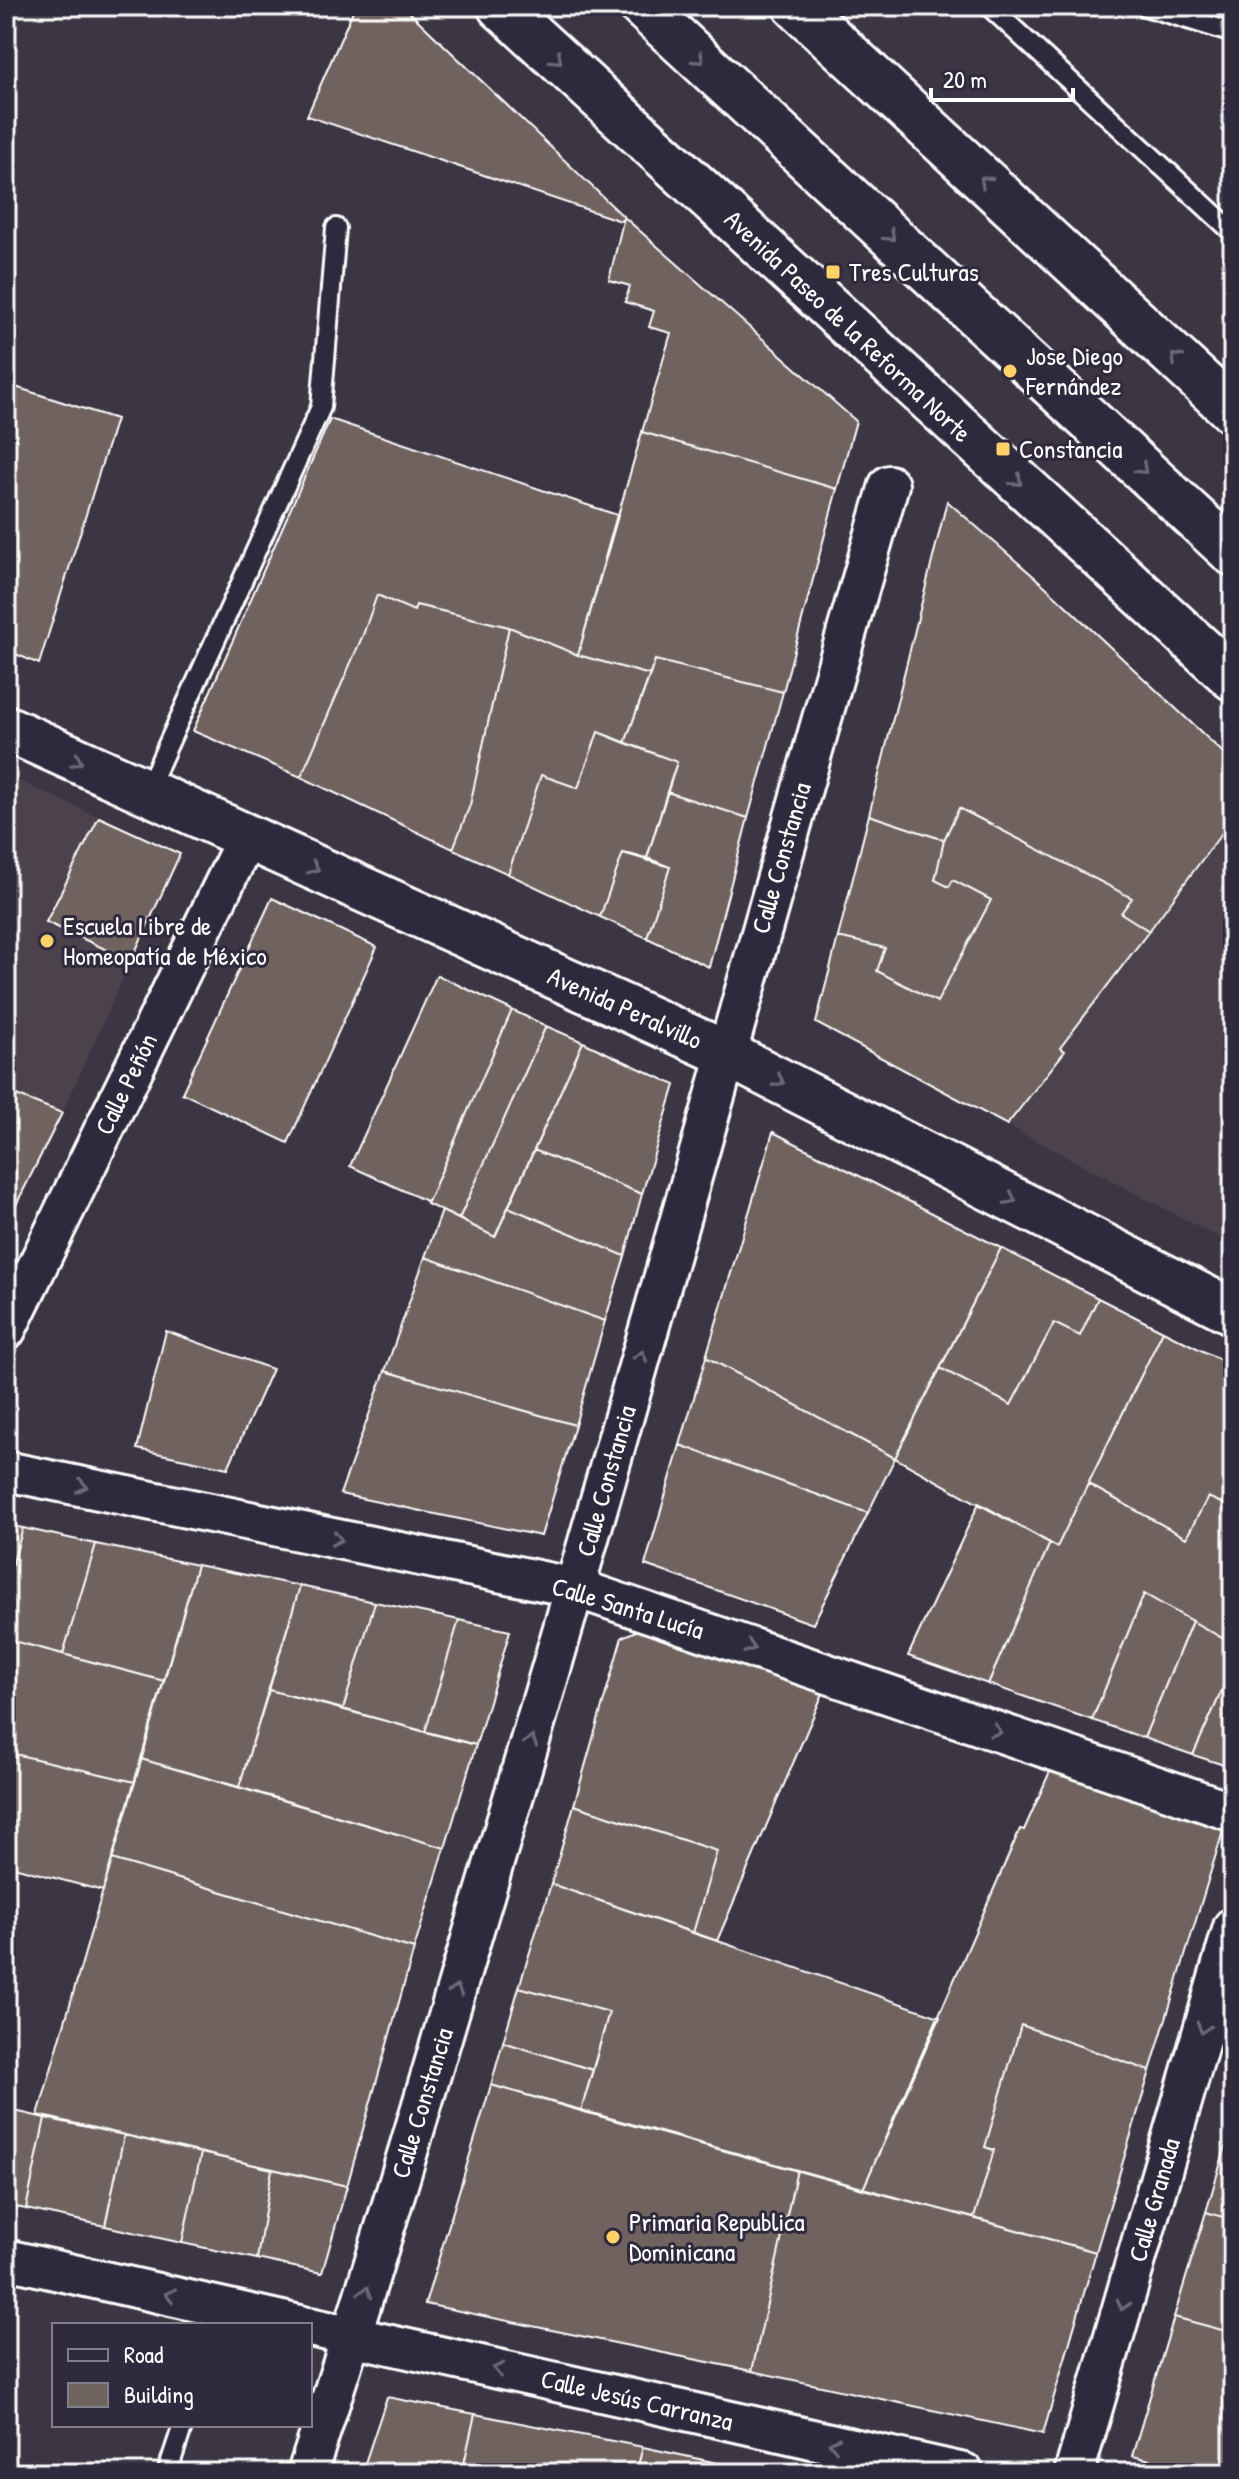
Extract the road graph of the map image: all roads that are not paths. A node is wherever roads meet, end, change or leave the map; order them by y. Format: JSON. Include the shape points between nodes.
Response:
{"nodes":[{"id":1,"x":500,"y":6,"type":"edge"},
{"id":2,"x":642,"y":6,"type":"edge"},
{"id":3,"x":796,"y":6,"type":"edge"},
{"id":4,"x":989,"y":6,"type":"edge"},
{"id":5,"x":1145,"y":6,"type":"edge"},
{"id":6,"x":1233,"y":33,"type":"edge"},
{"id":7,"x":336,"y":228,"type":"dead end"},
{"id":8,"x":1233,"y":232,"type":"edge"},
{"id":9,"x":1233,"y":411,"type":"edge"},
{"id":10,"x":889,"y":485,"type":"dead end"},
{"id":11,"x":1233,"y":553,"type":"edge"},
{"id":12,"x":1233,"y":678,"type":"edge"},
{"id":13,"x":6,"y":728,"type":"edge"},
{"id":14,"x":146,"y":793,"type":"junction"},
{"id":15,"x":247,"y":837,"type":"junction"},
{"id":16,"x":725,"y":1053,"type":"junction"},
{"id":17,"x":1233,"y":1312,"type":"edge"},
{"id":18,"x":6,"y":1330,"type":"edge"},
{"id":19,"x":6,"y":1471,"type":"edge"},
{"id":20,"x":576,"y":1588,"type":"junction"},
{"id":21,"x":1233,"y":1812,"type":"edge"},
{"id":22,"x":1233,"y":1927,"type":"edge"},
{"id":23,"x":6,"y":2259,"type":"edge"},
{"id":24,"x":218,"y":2316,"type":"edge"},
{"id":25,"x":282,"y":2323,"type":"edge"},
{"id":26,"x":312,"y":2327,"type":"edge"},
{"id":27,"x":352,"y":2337,"type":"junction"},
{"id":28,"x":182,"y":2427,"type":"edge"},
{"id":29,"x":167,"y":2473,"type":"edge"},
{"id":30,"x":307,"y":2473,"type":"edge"},
{"id":31,"x":964,"y":2473,"type":"edge"},
{"id":32,"x":1074,"y":2473,"type":"edge"}],
"edges":[{"from":1,"to":12,"type":"street","name":"Avenida Paseo de la Reforma Norte","one_way":true},
{"from":2,"to":11,"type":"street","one_way":true},
{"from":9,"to":3,"type":"street","one_way":true},
{"from":4,"to":8,"type":"lane"},
{"from":5,"to":6,"type":"lane"},
{"from":7,"to":14,"type":"lane","via":[[321,407]]},
{"from":10,"to":16,"type":"street","name":"Calle Constancia"},
{"from":13,"to":14,"type":"street","name":"Avenida Peralvillo","one_way":true},
{"from":14,"to":15,"type":"street","name":"Avenida Peralvillo"},
{"from":15,"to":16,"type":"street","name":"Avenida Peralvillo","one_way":true},
{"from":15,"to":18,"type":"street","name":"Calle Peñón"},
{"from":16,"to":17,"type":"street","name":"Avenida Peralvillo","one_way":true},
{"from":20,"to":16,"type":"street","name":"Calle Constancia","one_way":true},
{"from":19,"to":20,"type":"street","name":"Calle Santa Lucía","one_way":true},
{"from":20,"to":21,"type":"street","name":"Calle Santa Lucía","one_way":true},
{"from":27,"to":20,"type":"street","name":"Calle Constancia","one_way":true},
{"from":22,"to":32,"type":"street","name":"Calle Granada","one_way":true},
{"from":24,"to":23,"type":"street","one_way":true},
{"from":24,"to":25,"type":"street"},
{"from":26,"to":27,"type":"street","name":"Calle Jesús Carranza"},
{"from":27,"to":30,"type":"street","name":"Calle Constancia"},
{"from":31,"to":27,"type":"street","name":"Calle Jesús Carranza","one_way":true},
{"from":28,"to":29,"type":"lane"}]}
